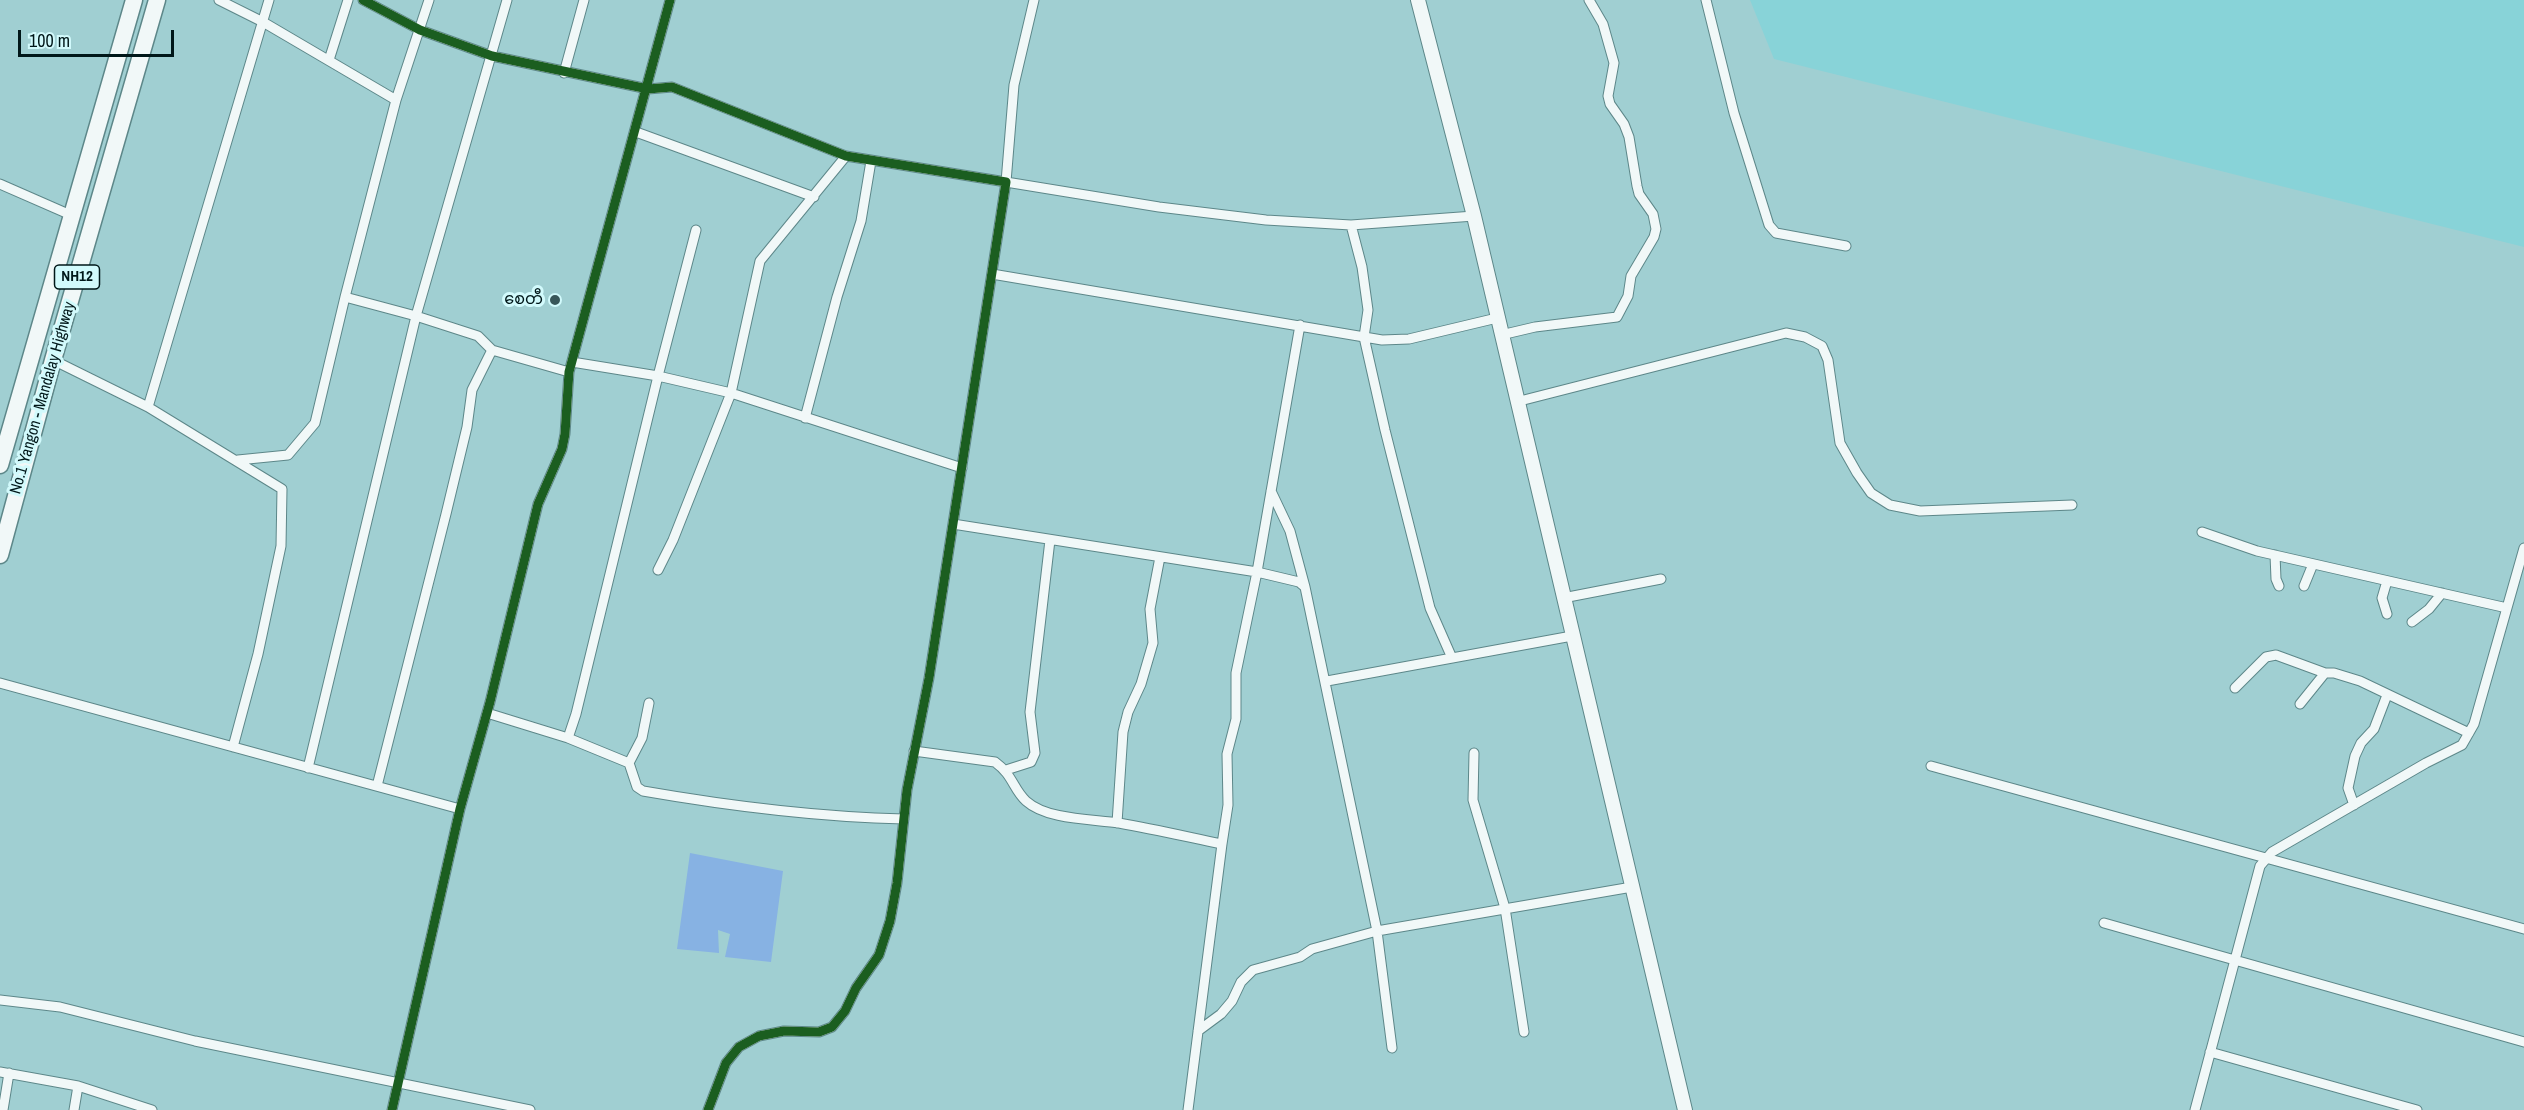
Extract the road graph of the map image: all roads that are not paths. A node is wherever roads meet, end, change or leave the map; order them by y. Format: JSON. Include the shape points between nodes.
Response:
{"nodes":[{"id":1,"x":134,"y":0,"type":"edge"},
{"id":2,"x":157,"y":0,"type":"edge"},
{"id":3,"x":219,"y":0,"type":"edge"},
{"id":4,"x":269,"y":0,"type":"edge"},
{"id":5,"x":348,"y":0,"type":"edge"},
{"id":6,"x":363,"y":0,"type":"edge"},
{"id":7,"x":429,"y":0,"type":"edge"},
{"id":8,"x":507,"y":0,"type":"edge"},
{"id":9,"x":584,"y":0,"type":"edge"},
{"id":10,"x":670,"y":0,"type":"edge"},
{"id":11,"x":1034,"y":0,"type":"edge"},
{"id":12,"x":1418,"y":0,"type":"edge"},
{"id":13,"x":1589,"y":0,"type":"edge"},
{"id":14,"x":1706,"y":0,"type":"edge"},
{"id":15,"x":263,"y":22,"type":"junction"},
{"id":16,"x":420,"y":30,"type":"junction"},
{"id":17,"x":492,"y":56,"type":"junction"},
{"id":18,"x":329,"y":60,"type":"junction"},
{"id":19,"x":564,"y":73,"type":"junction"},
{"id":20,"x":648,"y":89,"type":"junction"},
{"id":21,"x":396,"y":100,"type":"junction"},
{"id":22,"x":636,"y":132,"type":"junction"},
{"id":23,"x":846,"y":156,"type":"junction"},
{"id":24,"x":871,"y":160,"type":"junction"},
{"id":25,"x":1006,"y":182,"type":"junction"},
{"id":26,"x":0,"y":184,"type":"edge"},
{"id":27,"x":814,"y":197,"type":"junction"},
{"id":28,"x":73,"y":216,"type":"junction"},
{"id":29,"x":1474,"y":216,"type":"junction"},
{"id":30,"x":1351,"y":225,"type":"junction"},
{"id":31,"x":696,"y":230,"type":"dead end"},
{"id":32,"x":1846,"y":246,"type":"dead end"},
{"id":33,"x":992,"y":274,"type":"junction"},
{"id":34,"x":345,"y":297,"type":"junction"},
{"id":35,"x":416,"y":316,"type":"junction"},
{"id":36,"x":1497,"y":318,"type":"junction"},
{"id":37,"x":1300,"y":325,"type":"junction"},
{"id":38,"x":1501,"y":335,"type":"junction"},
{"id":39,"x":1364,"y":337,"type":"junction"},
{"id":40,"x":492,"y":350,"type":"junction"},
{"id":41,"x":53,"y":360,"type":"junction"},
{"id":42,"x":572,"y":362,"type":"junction"},
{"id":43,"x":569,"y":372,"type":"junction"},
{"id":44,"x":658,"y":376,"type":"junction"},
{"id":45,"x":731,"y":393,"type":"junction"},
{"id":46,"x":1516,"y":402,"type":"junction"},
{"id":47,"x":148,"y":407,"type":"junction"},
{"id":48,"x":805,"y":418,"type":"junction"},
{"id":49,"x":238,"y":460,"type":"junction"},
{"id":50,"x":0,"y":465,"type":"edge"},
{"id":51,"x":962,"y":468,"type":"junction"},
{"id":52,"x":1271,"y":491,"type":"junction"},
{"id":53,"x":2072,"y":504,"type":"dead end"},
{"id":54,"x":953,"y":524,"type":"junction"},
{"id":55,"x":2202,"y":532,"type":"dead end"},
{"id":56,"x":1050,"y":540,"type":"junction"},
{"id":57,"x":2524,"y":549,"type":"edge"},
{"id":58,"x":0,"y":555,"type":"edge"},
{"id":59,"x":2275,"y":555,"type":"junction"},
{"id":60,"x":1160,"y":557,"type":"junction"},
{"id":61,"x":2313,"y":564,"type":"junction"},
{"id":62,"x":658,"y":570,"type":"dead end"},
{"id":63,"x":1257,"y":573,"type":"junction"},
{"id":64,"x":1661,"y":579,"type":"dead end"},
{"id":65,"x":2387,"y":581,"type":"junction"},
{"id":66,"x":2279,"y":586,"type":"dead end"},
{"id":67,"x":2304,"y":586,"type":"dead end"},
{"id":68,"x":1305,"y":587,"type":"junction"},
{"id":69,"x":2442,"y":593,"type":"junction"},
{"id":70,"x":1563,"y":598,"type":"junction"},
{"id":71,"x":2507,"y":608,"type":"junction"},
{"id":72,"x":2387,"y":614,"type":"dead end"},
{"id":73,"x":2412,"y":622,"type":"dead end"},
{"id":74,"x":1572,"y":636,"type":"junction"},
{"id":75,"x":1452,"y":658,"type":"junction"},
{"id":76,"x":2325,"y":673,"type":"junction"},
{"id":77,"x":1327,"y":681,"type":"junction"},
{"id":78,"x":0,"y":683,"type":"edge"},
{"id":79,"x":2235,"y":688,"type":"dead end"},
{"id":80,"x":2387,"y":695,"type":"junction"},
{"id":81,"x":649,"y":703,"type":"dead end"},
{"id":82,"x":2300,"y":704,"type":"dead end"},
{"id":83,"x":487,"y":714,"type":"junction"},
{"id":84,"x":2469,"y":733,"type":"junction"},
{"id":85,"x":568,"y":738,"type":"junction"},
{"id":86,"x":233,"y":747,"type":"junction"},
{"id":87,"x":914,"y":751,"type":"junction"},
{"id":88,"x":1474,"y":753,"type":"dead end"},
{"id":89,"x":630,"y":763,"type":"junction"},
{"id":90,"x":1931,"y":766,"type":"dead end"},
{"id":91,"x":308,"y":768,"type":"junction"},
{"id":92,"x":1006,"y":770,"type":"junction"},
{"id":93,"x":377,"y":786,"type":"junction"},
{"id":94,"x":2354,"y":805,"type":"junction"},
{"id":95,"x":460,"y":809,"type":"junction"},
{"id":96,"x":904,"y":819,"type":"junction"},
{"id":97,"x":1117,"y":823,"type":"junction"},
{"id":98,"x":1222,"y":844,"type":"junction"},
{"id":99,"x":2267,"y":858,"type":"junction"},
{"id":100,"x":1632,"y":887,"type":"junction"},
{"id":101,"x":1505,"y":908,"type":"junction"},
{"id":102,"x":2104,"y":923,"type":"dead end"},
{"id":103,"x":2524,"y":929,"type":"edge"},
{"id":104,"x":1377,"y":931,"type":"junction"},
{"id":105,"x":2235,"y":959,"type":"junction"},
{"id":106,"x":0,"y":1000,"type":"edge"},
{"id":107,"x":1198,"y":1031,"type":"junction"},
{"id":108,"x":1524,"y":1032,"type":"dead end"},
{"id":109,"x":2524,"y":1042,"type":"edge"},
{"id":110,"x":1392,"y":1048,"type":"dead end"},
{"id":111,"x":2210,"y":1052,"type":"junction"},
{"id":112,"x":4,"y":1072,"type":"edge"},
{"id":113,"x":399,"y":1084,"type":"junction"},
{"id":114,"x":78,"y":1086,"type":"junction"},
{"id":115,"x":3,"y":1110,"type":"edge"},
{"id":116,"x":74,"y":1110,"type":"edge"},
{"id":117,"x":152,"y":1110,"type":"edge"},
{"id":118,"x":392,"y":1110,"type":"edge"},
{"id":119,"x":530,"y":1110,"type":"edge"},
{"id":120,"x":708,"y":1110,"type":"edge"},
{"id":121,"x":1188,"y":1110,"type":"edge"},
{"id":122,"x":1685,"y":1110,"type":"edge"},
{"id":123,"x":2195,"y":1110,"type":"edge"},
{"id":124,"x":2417,"y":1110,"type":"edge"}],
"edges":[{"from":1,"to":28,"type":"highway","name":"No.1 Yangon - Mandalay Highway","number":"NH12"},
{"from":2,"to":41,"type":"highway","name":"No.1 Yangon - Mandalay Highway","number":"NH12"},
{"from":3,"to":15,"type":"street"},
{"from":4,"to":15,"type":"street"},
{"from":5,"to":18,"type":"street"},
{"from":6,"to":16,"type":"street"},
{"from":7,"to":16,"type":"street"},
{"from":8,"to":17,"type":"street"},
{"from":9,"to":19,"type":"street"},
{"from":10,"to":20,"type":"street"},
{"from":11,"to":25,"type":"street","via":[[1014,85]]},
{"from":12,"to":29,"type":"main road"},
{"from":13,"to":38,"type":"street","via":[[1603,24],[1614,63],[1608,96],[1629,136],[1639,194],[1653,214],[1654,237],[1631,276],[1628,296],[1617,317]]},
{"from":14,"to":32,"type":"street","via":[[1734,113],[1769,225],[1776,233]]},
{"from":15,"to":18,"type":"street"},
{"from":15,"to":47,"type":"street"},
{"from":16,"to":17,"type":"street"},
{"from":16,"to":21,"type":"street"},
{"from":17,"to":19,"type":"street"},
{"from":17,"to":35,"type":"street"},
{"from":18,"to":21,"type":"street"},
{"from":19,"to":20,"type":"street"},
{"from":20,"to":22,"type":"street"},
{"from":20,"to":23,"type":"street","via":[[672,87]]},
{"from":21,"to":34,"type":"street"},
{"from":22,"to":27,"type":"street"},
{"from":22,"to":42,"type":"street"},
{"from":23,"to":24,"type":"street"},
{"from":23,"to":27,"type":"street"},
{"from":24,"to":25,"type":"street"},
{"from":24,"to":48,"type":"street","via":[[861,221]]},
{"from":25,"to":30,"type":"street","via":[[1159,207]]},
{"from":25,"to":33,"type":"street"},
{"from":26,"to":28,"type":"street"},
{"from":27,"to":45,"type":"street","via":[[760,261]]},
{"from":28,"to":50,"type":"highway","name":"No.1 Yangon - Mandalay Highway","number":"NH12"},
{"from":29,"to":30,"type":"street"},
{"from":29,"to":36,"type":"main road"},
{"from":30,"to":39,"type":"street","via":[[1368,310]]},
{"from":31,"to":44,"type":"street"},
{"from":33,"to":37,"type":"street"},
{"from":33,"to":51,"type":"street"},
{"from":34,"to":35,"type":"street"},
{"from":34,"to":49,"type":"street","via":[[315,423],[288,455]]},
{"from":35,"to":40,"type":"street","via":[[478,336]]},
{"from":35,"to":91,"type":"street"},
{"from":36,"to":38,"type":"main road"},
{"from":36,"to":39,"type":"street","via":[[1409,339]]},
{"from":37,"to":39,"type":"street"},
{"from":37,"to":52,"type":"street"},
{"from":38,"to":46,"type":"main road"},
{"from":39,"to":75,"type":"street","via":[[1430,608]]},
{"from":40,"to":43,"type":"street"},
{"from":40,"to":93,"type":"street","via":[[472,390],[446,514]]},
{"from":41,"to":47,"type":"street"},
{"from":41,"to":58,"type":"highway","name":"No.1 Yangon - Mandalay Highway","number":"NH12"},
{"from":42,"to":43,"type":"street"},
{"from":42,"to":44,"type":"street"},
{"from":43,"to":83,"type":"street","via":[[562,449],[538,504]]},
{"from":44,"to":45,"type":"street"},
{"from":44,"to":85,"type":"street"},
{"from":45,"to":48,"type":"street"},
{"from":45,"to":62,"type":"street"},
{"from":46,"to":53,"type":"street","via":[[1786,333],[1822,346],[1828,360],[1840,442],[1871,493],[1890,505],[1920,511]]},
{"from":46,"to":70,"type":"main road"},
{"from":47,"to":49,"type":"street"},
{"from":48,"to":51,"type":"street"},
{"from":49,"to":86,"type":"street","via":[[282,489],[282,546]]},
{"from":51,"to":54,"type":"street"},
{"from":52,"to":63,"type":"street"},
{"from":52,"to":68,"type":"street","via":[[1290,531]]},
{"from":54,"to":56,"type":"street"},
{"from":54,"to":87,"type":"street"},
{"from":55,"to":59,"type":"street"},
{"from":56,"to":60,"type":"street"},
{"from":56,"to":92,"type":"street","via":[[1030,712],[1035,753],[1031,762]]},
{"from":57,"to":71,"type":"street"},
{"from":59,"to":61,"type":"street"},
{"from":59,"to":66,"type":"street"},
{"from":60,"to":63,"type":"street"},
{"from":60,"to":97,"type":"street","via":[[1150,609],[1153,643],[1123,732]]},
{"from":61,"to":65,"type":"street"},
{"from":61,"to":67,"type":"street"},
{"from":63,"to":68,"type":"street","via":[[1299,582]]},
{"from":63,"to":98,"type":"street","via":[[1236,673],[1236,719],[1227,754],[1228,805]]},
{"from":64,"to":70,"type":"street"},
{"from":65,"to":69,"type":"street"},
{"from":65,"to":72,"type":"street","via":[[2382,598]]},
{"from":68,"to":77,"type":"street"},
{"from":69,"to":71,"type":"street"},
{"from":69,"to":73,"type":"street"},
{"from":70,"to":74,"type":"main road"},
{"from":71,"to":84,"type":"street"},
{"from":74,"to":75,"type":"street"},
{"from":74,"to":100,"type":"main road"},
{"from":75,"to":77,"type":"street"},
{"from":76,"to":79,"type":"street","via":[[2285,658],[2266,657]]},
{"from":76,"to":80,"type":"street","via":[[2360,681]]},
{"from":76,"to":82,"type":"street"},
{"from":77,"to":104,"type":"street"},
{"from":78,"to":86,"type":"street"},
{"from":80,"to":84,"type":"street"},
{"from":80,"to":94,"type":"street","via":[[2374,729],[2355,756],[2348,788]]},
{"from":81,"to":89,"type":"street","via":[[642,738]]},
{"from":83,"to":85,"type":"street"},
{"from":83,"to":95,"type":"street"},
{"from":84,"to":94,"type":"street","via":[[2462,745]]},
{"from":85,"to":89,"type":"street"},
{"from":86,"to":91,"type":"street"},
{"from":87,"to":92,"type":"street","via":[[995,762]]},
{"from":87,"to":96,"type":"street"},
{"from":88,"to":101,"type":"street","via":[[1473,800]]},
{"from":89,"to":96,"type":"street","via":[[637,787],[643,791],[851,818]]},
{"from":90,"to":99,"type":"street"},
{"from":91,"to":93,"type":"street"},
{"from":92,"to":97,"type":"street","via":[[1025,801],[1039,809],[1071,818]]},
{"from":93,"to":95,"type":"street"},
{"from":94,"to":99,"type":"street"},
{"from":95,"to":113,"type":"street"},
{"from":96,"to":120,"type":"street","via":[[890,921],[879,955],[845,1011],[832,1027],[819,1032],[784,1031],[759,1036],[739,1047],[726,1063]]},
{"from":97,"to":98,"type":"street"},
{"from":98,"to":107,"type":"street"},
{"from":99,"to":103,"type":"street"},
{"from":99,"to":105,"type":"street","via":[[2260,866]]},
{"from":100,"to":101,"type":"street"},
{"from":100,"to":122,"type":"main road"},
{"from":101,"to":104,"type":"street"},
{"from":101,"to":108,"type":"street"},
{"from":102,"to":105,"type":"street"},
{"from":104,"to":107,"type":"street","via":[[1253,970],[1221,1014]]},
{"from":104,"to":110,"type":"street"},
{"from":105,"to":109,"type":"street"},
{"from":105,"to":111,"type":"street"},
{"from":106,"to":113,"type":"street","via":[[60,1007],[195,1041]]},
{"from":107,"to":121,"type":"street"},
{"from":111,"to":123,"type":"street"},
{"from":111,"to":124,"type":"street"},
{"from":112,"to":114,"type":"street"},
{"from":112,"to":115,"type":"street"},
{"from":113,"to":118,"type":"street"},
{"from":113,"to":119,"type":"street"},
{"from":114,"to":116,"type":"street"},
{"from":114,"to":117,"type":"street"}]}
